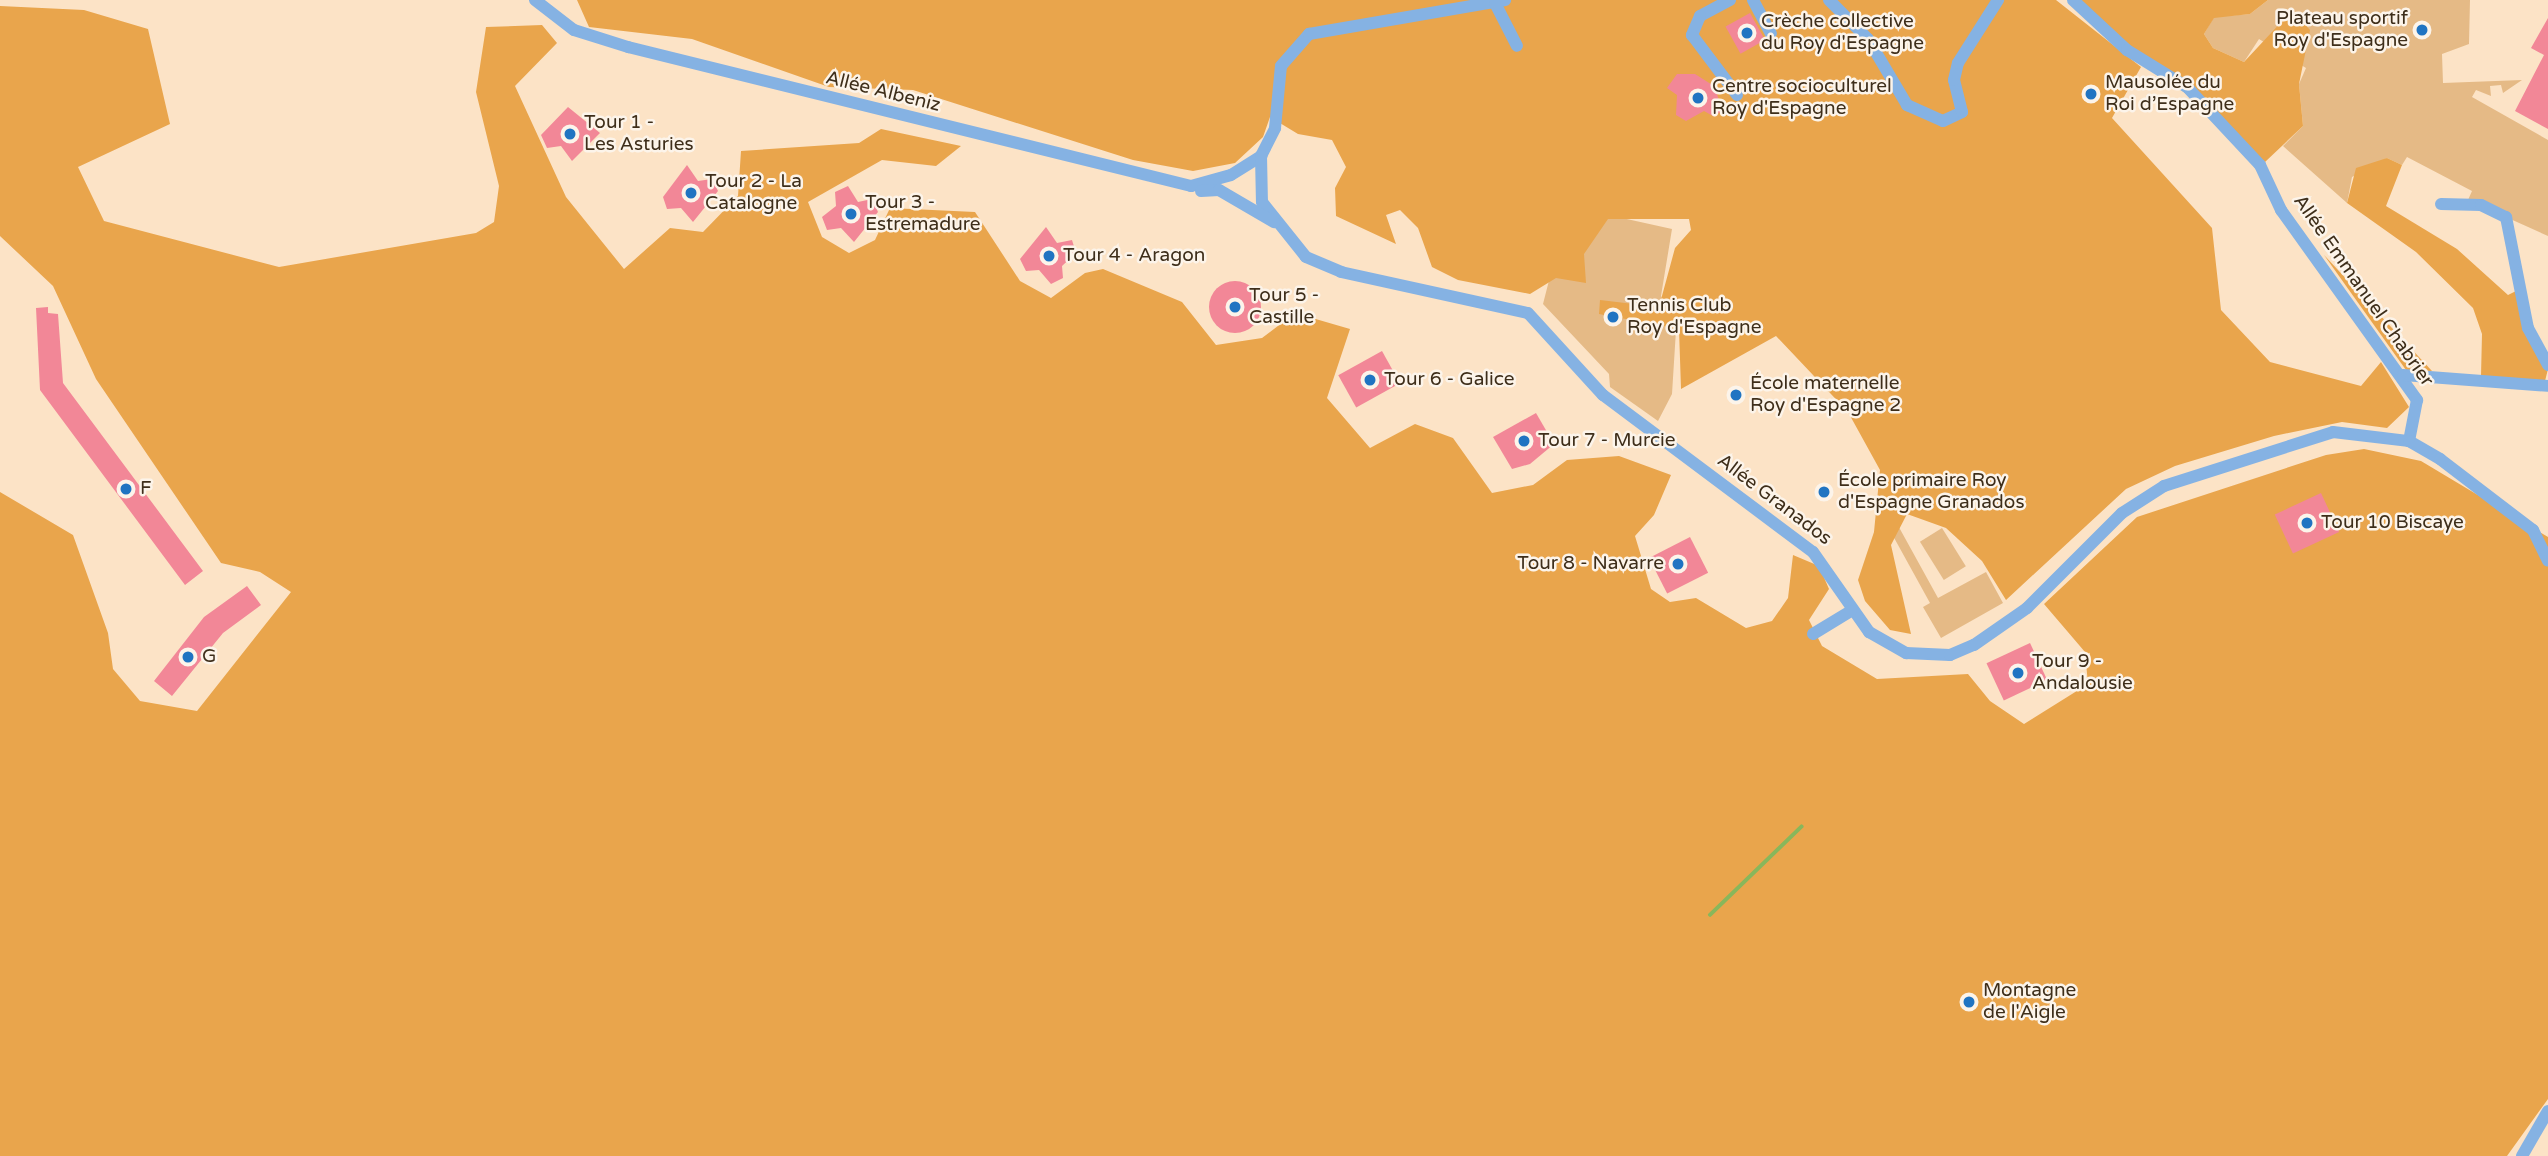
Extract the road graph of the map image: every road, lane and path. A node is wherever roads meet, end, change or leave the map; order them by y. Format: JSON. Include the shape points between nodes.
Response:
{"nodes":[{"id":1,"x":535,"y":0,"type":"edge"},
{"id":2,"x":1730,"y":0,"type":"edge"},
{"id":3,"x":1753,"y":0,"type":"edge"},
{"id":4,"x":1829,"y":0,"type":"edge"},
{"id":5,"x":1998,"y":0,"type":"edge"},
{"id":6,"x":2073,"y":0,"type":"edge"},
{"id":7,"x":1500,"y":1,"type":"edge"},
{"id":8,"x":1771,"y":34,"type":"dead end"},
{"id":9,"x":1517,"y":46,"type":"dead end"},
{"id":10,"x":1737,"y":95,"type":"dead end"},
{"id":11,"x":1261,"y":156,"type":"junction"},
{"id":12,"x":1231,"y":175,"type":"junction"},
{"id":13,"x":1169,"y":186,"type":"junction"},
{"id":14,"x":1219,"y":190,"type":"junction"},
{"id":15,"x":2441,"y":204,"type":"dead end"},
{"id":16,"x":1274,"y":222,"type":"junction"},
{"id":17,"x":2548,"y":365,"type":"edge"},
{"id":18,"x":2403,"y":375,"type":"junction"},
{"id":19,"x":2548,"y":386,"type":"edge"},
{"id":20,"x":2409,"y":441,"type":"junction"},
{"id":21,"x":2548,"y":561,"type":"edge"},
{"id":22,"x":1851,"y":611,"type":"junction"},
{"id":23,"x":1813,"y":634,"type":"dead end"},
{"id":24,"x":2548,"y":1111,"type":"edge"},
{"id":25,"x":2522,"y":1156,"type":"edge"}],
"edges":[{"from":1,"to":13,"type":"street","name":"Allée Albeniz","via":[[561,23],[610,42]]},
{"from":2,"to":10,"type":"street","via":[[1700,16],[1692,35]]},
{"from":3,"to":8,"type":"street"},
{"from":4,"to":5,"type":"street","via":[[1868,39],[1907,105],[1943,121],[1962,112],[1954,80],[1958,63]]},
{"from":6,"to":18,"type":"street","name":"Allée Emmanuel Chabrier","via":[[2127,50],[2187,87],[2260,164],[2281,210]]},
{"from":7,"to":9,"type":"street"},
{"from":7,"to":11,"type":"street","via":[[1309,34],[1281,66],[1275,128]]},
{"from":11,"to":12,"type":"street","name":"Allée Albeniz"},
{"from":11,"to":16,"type":"street","name":"Allée Granados","via":[[1258,190]]},
{"from":12,"to":13,"type":"street","name":"Allée Albeniz","via":[[1204,186]]},
{"from":12,"to":14,"type":"street","name":"Allée Albeniz"},
{"from":13,"to":14,"type":"street","name":"Allée Granados"},
{"from":14,"to":16,"type":"street","name":"Allée Granados"},
{"from":15,"to":17,"type":"street","via":[[2481,205],[2506,217],[2528,328]]},
{"from":16,"to":22,"type":"street","name":"Allée Granados","via":[[1297,250],[1327,267],[1528,313],[1603,395],[1813,552]]},
{"from":18,"to":19,"type":"street"},
{"from":18,"to":20,"type":"street","name":"Allée Emmanuel Chabrier","via":[[2417,400]]},
{"from":20,"to":21,"type":"street","name":"Allée Granados","via":[[2516,514],[2533,530]]},
{"from":20,"to":22,"type":"street","name":"Allée Granados","via":[[2350,432],[2315,435],[2164,486],[2122,513],[2027,608],[1963,652],[1906,653],[1869,632]]},
{"from":22,"to":23,"type":"street"},
{"from":24,"to":25,"type":"street"}]}
